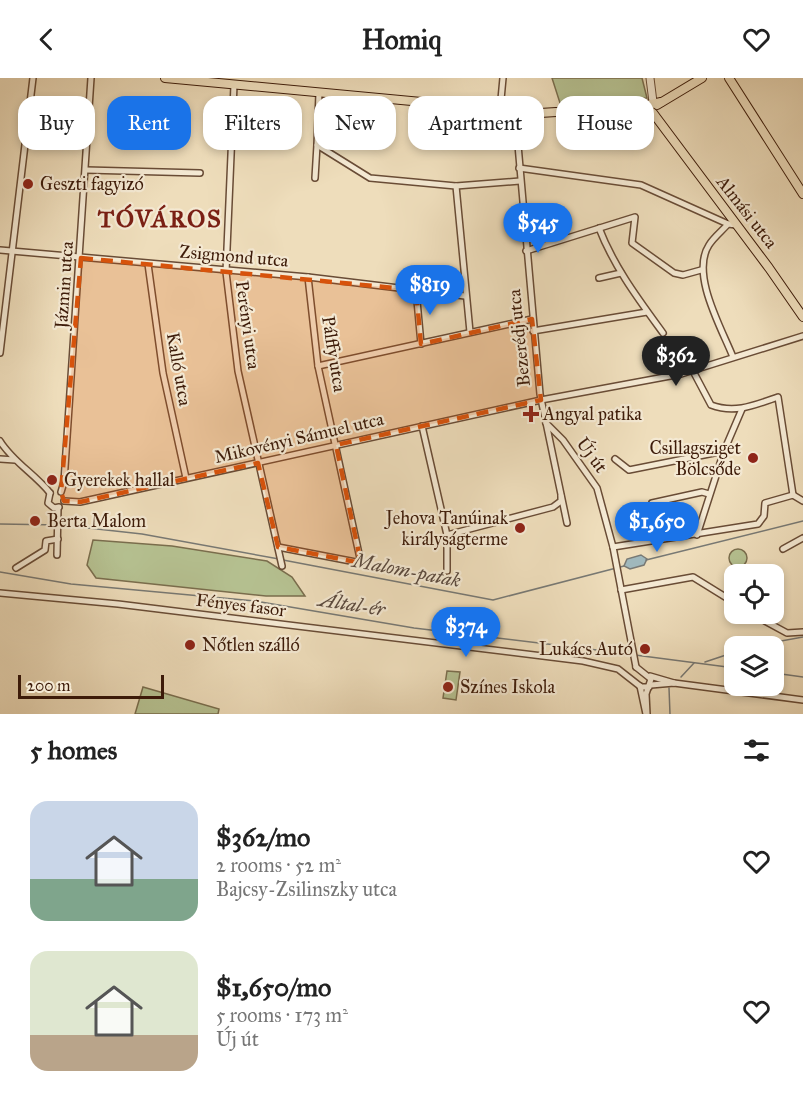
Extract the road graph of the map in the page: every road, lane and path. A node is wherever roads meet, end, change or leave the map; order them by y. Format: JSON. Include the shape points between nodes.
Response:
{"nodes":[{"id":1,"x":33,"y":78,"type":"edge"},
{"id":2,"x":91,"y":78,"type":"edge"},
{"id":3,"x":165,"y":78,"type":"edge"},
{"id":4,"x":503,"y":78,"type":"edge"},
{"id":5,"x":650,"y":78,"type":"edge"},
{"id":6,"x":702,"y":78,"type":"edge"},
{"id":7,"x":730,"y":78,"type":"edge"},
{"id":8,"x":234,"y":84,"type":"junction"},
{"id":9,"x":319,"y":93,"type":"junction"},
{"id":10,"x":319,"y":96,"type":"edge"},
{"id":11,"x":501,"y":96,"type":"edge"},
{"id":12,"x":408,"y":101,"type":"edge"},
{"id":13,"x":657,"y":102,"type":"junction"},
{"id":14,"x":654,"y":103,"type":"edge"},
{"id":15,"x":654,"y":110,"type":"edge"},
{"id":16,"x":654,"y":114,"type":"edge"},
{"id":17,"x":317,"y":150,"type":"edge"},
{"id":18,"x":325,"y":150,"type":"edge"},
{"id":19,"x":518,"y":150,"type":"edge"},
{"id":20,"x":519,"y":168,"type":"junction"},
{"id":21,"x":86,"y":170,"type":"junction"},
{"id":22,"x":200,"y":173,"type":"dead end"},
{"id":23,"x":315,"y":177,"type":"dead end"},
{"id":24,"x":520,"y":182,"type":"junction"},
{"id":25,"x":456,"y":186,"type":"junction"},
{"id":26,"x":803,"y":194,"type":"edge"},
{"id":27,"x":732,"y":224,"type":"junction"},
{"id":28,"x":599,"y":228,"type":"junction"},
{"id":29,"x":0,"y":250,"type":"edge"},
{"id":30,"x":12,"y":251,"type":"junction"},
{"id":31,"x":526,"y":251,"type":"junction"},
{"id":32,"x":81,"y":258,"type":"junction"},
{"id":33,"x":148,"y":264,"type":"junction"},
{"id":34,"x":701,"y":270,"type":"junction"},
{"id":35,"x":226,"y":272,"type":"junction"},
{"id":36,"x":621,"y":273,"type":"junction"},
{"id":37,"x":308,"y":277,"type":"junction"},
{"id":38,"x":599,"y":278,"type":"dead end"},
{"id":39,"x":416,"y":290,"type":"junction"},
{"id":40,"x":465,"y":296,"type":"junction"},
{"id":41,"x":647,"y":312,"type":"junction"},
{"id":42,"x":803,"y":317,"type":"edge"},
{"id":43,"x":532,"y":320,"type":"junction"},
{"id":44,"x":533,"y":331,"type":"junction"},
{"id":45,"x":470,"y":332,"type":"junction"},
{"id":46,"x":663,"y":333,"type":"dead end"},
{"id":47,"x":803,"y":336,"type":"edge"},
{"id":48,"x":421,"y":344,"type":"junction"},
{"id":49,"x":0,"y":353,"type":"edge"},
{"id":50,"x":733,"y":357,"type":"junction"},
{"id":51,"x":318,"y":366,"type":"junction"},
{"id":52,"x":693,"y":371,"type":"junction"},
{"id":53,"x":541,"y":400,"type":"junction"},
{"id":54,"x":742,"y":409,"type":"junction"},
{"id":55,"x":544,"y":422,"type":"junction"},
{"id":56,"x":422,"y":426,"type":"junction"},
{"id":57,"x":0,"y":441,"type":"edge"},
{"id":58,"x":336,"y":445,"type":"junction"},
{"id":59,"x":724,"y":451,"type":"junction"},
{"id":60,"x":0,"y":459,"type":"edge"},
{"id":61,"x":615,"y":459,"type":"dead end"},
{"id":62,"x":15,"y":460,"type":"junction"},
{"id":63,"x":258,"y":463,"type":"junction"},
{"id":64,"x":186,"y":478,"type":"junction"},
{"id":65,"x":61,"y":492,"type":"junction"},
{"id":66,"x":50,"y":493,"type":"junction"},
{"id":67,"x":562,"y":494,"type":"junction"},
{"id":68,"x":709,"y":494,"type":"junction"},
{"id":69,"x":793,"y":495,"type":"junction"},
{"id":70,"x":64,"y":501,"type":"junction"},
{"id":71,"x":803,"y":501,"type":"edge"},
{"id":72,"x":649,"y":503,"type":"dead end"},
{"id":73,"x":58,"y":508,"type":"junction"},
{"id":74,"x":567,"y":524,"type":"dead end"},
{"id":75,"x":447,"y":535,"type":"junction"},
{"id":76,"x":697,"y":535,"type":"junction"},
{"id":77,"x":803,"y":538,"type":"edge"},
{"id":78,"x":58,"y":539,"type":"junction"},
{"id":79,"x":613,"y":547,"type":"junction"},
{"id":80,"x":783,"y":549,"type":"dead end"},
{"id":81,"x":278,"y":550,"type":"junction"},
{"id":82,"x":57,"y":555,"type":"dead end"},
{"id":83,"x":282,"y":566,"type":"dead end"},
{"id":84,"x":16,"y":568,"type":"dead end"},
{"id":85,"x":447,"y":571,"type":"dead end"},
{"id":86,"x":621,"y":590,"type":"junction"},
{"id":87,"x":0,"y":593,"type":"edge"},
{"id":88,"x":724,"y":596,"type":"edge"},
{"id":89,"x":770,"y":624,"type":"edge"},
{"id":90,"x":803,"y":632,"type":"edge"},
{"id":91,"x":634,"y":666,"type":"junction"},
{"id":92,"x":621,"y":670,"type":"junction"},
{"id":93,"x":648,"y":676,"type":"junction"},
{"id":94,"x":631,"y":677,"type":"junction"},
{"id":95,"x":674,"y":683,"type":"junction"},
{"id":96,"x":640,"y":686,"type":"junction"},
{"id":97,"x":650,"y":686,"type":"junction"},
{"id":98,"x":803,"y":700,"type":"edge"},
{"id":99,"x":647,"y":714,"type":"edge"}],
"edges":[{"from":1,"to":30,"type":"street"},
{"from":2,"to":21,"type":"street","name":"Jázmin utca"},
{"from":3,"to":8,"type":"main road"},
{"from":4,"to":11,"type":"street"},
{"from":5,"to":13,"type":"street"},
{"from":6,"to":13,"type":"main road"},
{"from":7,"to":26,"type":"main road"},
{"from":8,"to":9,"type":"main road"},
{"from":8,"to":35,"type":"street","name":"Perényi utca"},
{"from":9,"to":10,"type":"street"},
{"from":9,"to":12,"type":"main road"},
{"from":13,"to":14,"type":"main road"},
{"from":13,"to":15,"type":"main road"},
{"from":16,"to":27,"type":"main road","name":"Almási utca"},
{"from":17,"to":23,"type":"street"},
{"from":18,"to":25,"type":"street","via":[[370,178]]},
{"from":19,"to":20,"type":"street","name":"Bezerédj utca"},
{"from":20,"to":24,"type":"street","name":"Bezerédj utca"},
{"from":20,"to":27,"type":"street","via":[[641,186]]},
{"from":21,"to":22,"type":"street"},
{"from":21,"to":32,"type":"street","name":"Jázmin utca"},
{"from":24,"to":25,"type":"street"},
{"from":24,"to":31,"type":"street","name":"Bezerédj utca"},
{"from":25,"to":40,"type":"street"},
{"from":27,"to":34,"type":"street","via":[[708,246]]},
{"from":27,"to":42,"type":"main road","name":"Almási utca"},
{"from":28,"to":31,"type":"street"},
{"from":28,"to":34,"type":"street","via":[[635,217],[632,243],[674,273]]},
{"from":28,"to":36,"type":"street"},
{"from":29,"to":30,"type":"street","name":"Zsigmond utca"},
{"from":30,"to":32,"type":"street","name":"Zsigmond utca"},
{"from":30,"to":49,"type":"street"},
{"from":31,"to":43,"type":"street","name":"Bezerédj utca"},
{"from":32,"to":33,"type":"street","name":"Zsigmond utca"},
{"from":32,"to":65,"type":"street","name":"Jázmin utca"},
{"from":33,"to":35,"type":"street","name":"Zsigmond utca"},
{"from":33,"to":64,"type":"street","name":"Kalló utca","via":[[163,373]]},
{"from":34,"to":50,"type":"street"},
{"from":35,"to":37,"type":"street","name":"Zsigmond utca"},
{"from":35,"to":63,"type":"street","name":"Perényi utca","via":[[238,371]]},
{"from":36,"to":38,"type":"street"},
{"from":36,"to":41,"type":"street"},
{"from":37,"to":39,"type":"street","name":"Zsigmond utca"},
{"from":37,"to":51,"type":"street","name":"Pálffy utca"},
{"from":39,"to":40,"type":"street","name":"Zsigmond utca"},
{"from":39,"to":48,"type":"street"},
{"from":40,"to":45,"type":"street"},
{"from":41,"to":44,"type":"street"},
{"from":41,"to":46,"type":"street"},
{"from":43,"to":44,"type":"street","name":"Bezerédj utca"},
{"from":43,"to":45,"type":"street"},
{"from":44,"to":53,"type":"street","name":"Bezerédj utca"},
{"from":45,"to":48,"type":"street"},
{"from":47,"to":50,"type":"street","name":"Mikovényi Sámuel utca"},
{"from":48,"to":51,"type":"street"},
{"from":50,"to":52,"type":"street","name":"Mikovényi Sámuel utca"},
{"from":51,"to":58,"type":"street","name":"Pálffy utca"},
{"from":52,"to":53,"type":"street","name":"Mikovényi Sámuel utca"},
{"from":52,"to":54,"type":"street","via":[[711,405]]},
{"from":53,"to":55,"type":"street","name":"Bezerédj utca"},
{"from":53,"to":56,"type":"street","name":"Mikovényi Sámuel utca"},
{"from":54,"to":59,"type":"street"},
{"from":54,"to":69,"type":"street","via":[[778,397]]},
{"from":55,"to":67,"type":"street","name":"Bezerédj utca"},
{"from":55,"to":79,"type":"street","name":"Új út","via":[[561,438],[597,488]]},
{"from":56,"to":58,"type":"street","name":"Mikovényi Sámuel utca"},
{"from":56,"to":75,"type":"street"},
{"from":57,"to":62,"type":"street"},
{"from":58,"to":63,"type":"street","name":"Mikovényi Sámuel utca"},
{"from":58,"to":81,"type":"street","name":"Pálffy utca","via":[[361,563]]},
{"from":59,"to":61,"type":"street","name":"Új út","via":[[629,470]]},
{"from":59,"to":68,"type":"street"},
{"from":60,"to":62,"type":"street"},
{"from":62,"to":66,"type":"street"},
{"from":63,"to":64,"type":"street","name":"Mikovényi Sámuel utca"},
{"from":63,"to":81,"type":"street","name":"Perényi utca"},
{"from":64,"to":70,"type":"street","name":"Mikovényi Sámuel utca","via":[[80,502]]},
{"from":65,"to":66,"type":"street"},
{"from":65,"to":70,"type":"street"},
{"from":66,"to":73,"type":"street","via":[[48,503]]},
{"from":67,"to":74,"type":"street","name":"Bezerédj utca"},
{"from":67,"to":75,"type":"street","via":[[561,501],[553,507]]},
{"from":68,"to":72,"type":"street","via":[[702,492]]},
{"from":68,"to":76,"type":"street"},
{"from":69,"to":71,"type":"street"},
{"from":69,"to":76,"type":"street","via":[[765,503],[764,516],[758,524]]},
{"from":70,"to":73,"type":"street"},
{"from":73,"to":78,"type":"street"},
{"from":75,"to":85,"type":"street"},
{"from":76,"to":79,"type":"street"},
{"from":77,"to":80,"type":"street"},
{"from":78,"to":82,"type":"street"},
{"from":78,"to":84,"type":"street","via":[[46,541],[45,550]]},
{"from":79,"to":86,"type":"street","name":"Új út"},
{"from":81,"to":83,"type":"street","name":"Perényi utca"},
{"from":86,"to":88,"type":"street","via":[[693,577]]},
{"from":86,"to":91,"type":"street","name":"Új út"},
{"from":87,"to":92,"type":"street","name":"Fényes fasor","via":[[403,638],[583,661]]},
{"from":89,"to":90,"type":"street","via":[[787,633]]},
{"from":91,"to":92,"type":"street","name":"Fényes fasor"},
{"from":91,"to":93,"type":"street"},
{"from":91,"to":94,"type":"street","name":"Új út"},
{"from":92,"to":94,"type":"street","name":"Fényes fasor"},
{"from":93,"to":95,"type":"street"},
{"from":93,"to":97,"type":"street"},
{"from":94,"to":96,"type":"street","name":"Fényes fasor"},
{"from":95,"to":97,"type":"street"},
{"from":95,"to":98,"type":"street"},
{"from":96,"to":97,"type":"street"},
{"from":96,"to":99,"type":"street"},
{"from":97,"to":99,"type":"street","via":[[646,694]]}]}
